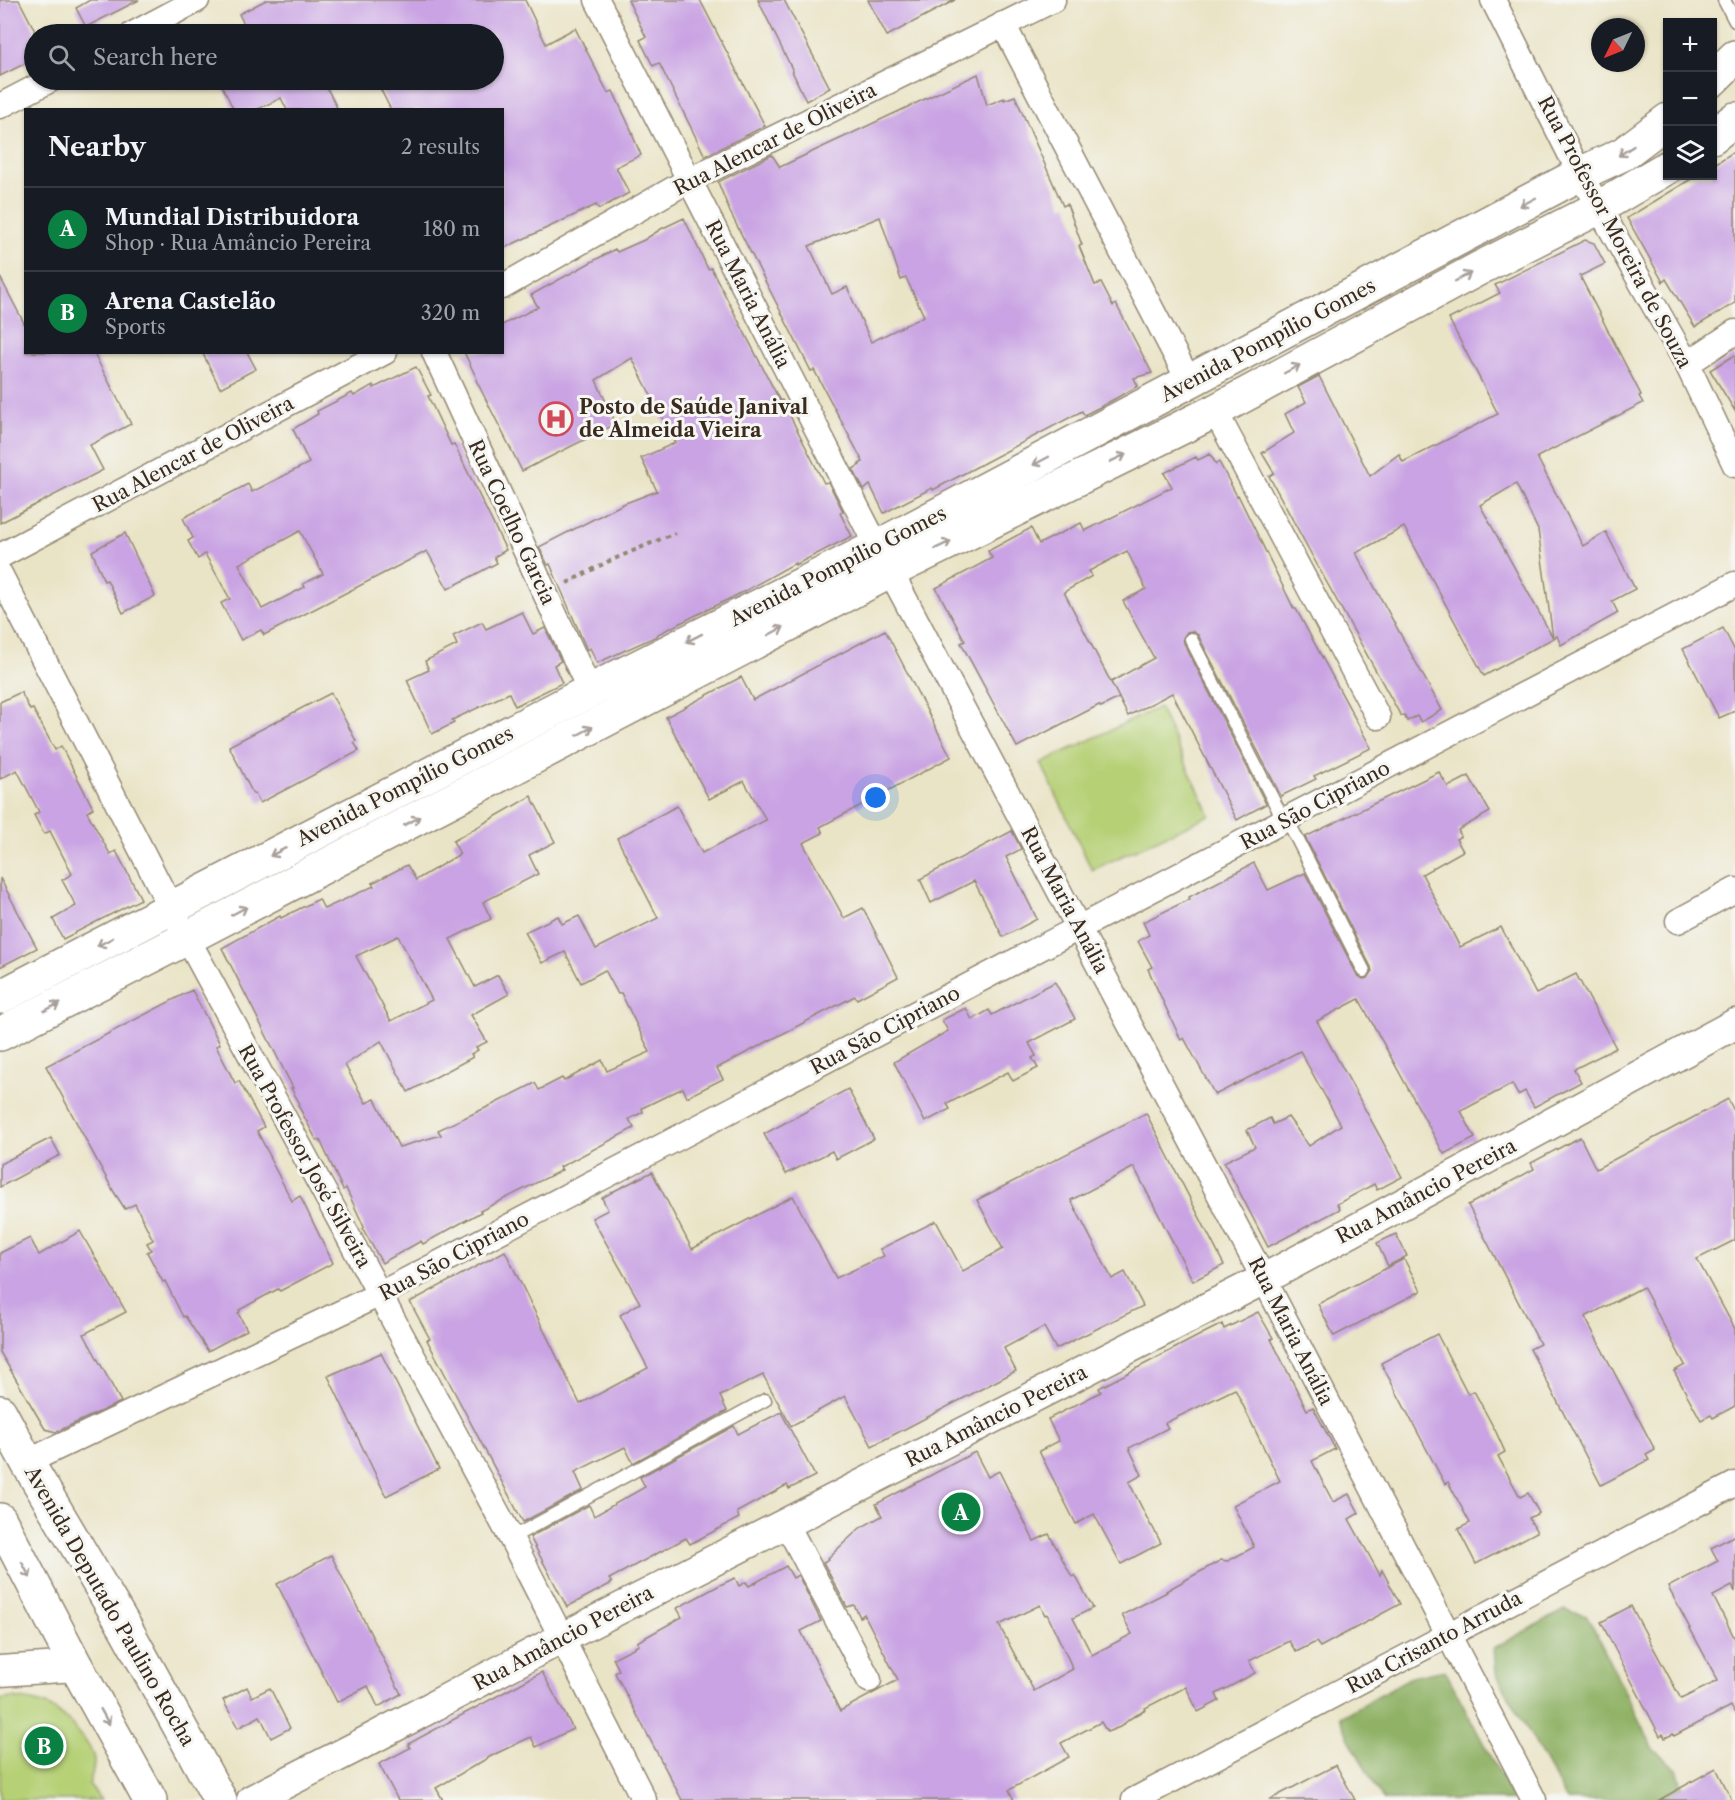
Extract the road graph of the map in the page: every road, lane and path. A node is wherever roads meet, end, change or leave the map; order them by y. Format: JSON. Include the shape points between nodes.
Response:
{"nodes":[{"id":1,"x":197,"y":0,"type":"edge"},
{"id":2,"x":597,"y":0,"type":"edge"},
{"id":3,"x":1053,"y":0,"type":"edge"},
{"id":4,"x":1493,"y":0,"type":"edge"},
{"id":5,"x":1724,"y":0,"type":"edge"},
{"id":6,"x":1735,"y":21,"type":"edge"},
{"id":7,"x":152,"y":24,"type":"edge"},
{"id":8,"x":1003,"y":24,"type":"junction"},
{"id":9,"x":1735,"y":57,"type":"edge"},
{"id":10,"x":1717,"y":76,"type":"edge"},
{"id":11,"x":31,"y":90,"type":"edge"},
{"id":12,"x":0,"y":106,"type":"edge"},
{"id":13,"x":1735,"y":119,"type":"edge"},
{"id":14,"x":1663,"y":124,"type":"edge"},
{"id":15,"x":1717,"y":134,"type":"edge"},
{"id":16,"x":1663,"y":170,"type":"edge"},
{"id":17,"x":1580,"y":174,"type":"junction"},
{"id":18,"x":689,"y":180,"type":"junction"},
{"id":19,"x":1598,"y":208,"type":"junction"},
{"id":20,"x":504,"y":287,"type":"edge"},
{"id":21,"x":1735,"y":332,"type":"edge"},
{"id":22,"x":381,"y":354,"type":"edge"},
{"id":23,"x":435,"y":354,"type":"edge"},
{"id":24,"x":1688,"y":364,"type":"junction"},
{"id":25,"x":1190,"y":383,"type":"junction"},
{"id":26,"x":1215,"y":411,"type":"junction"},
{"id":27,"x":1732,"y":452,"type":"edge"},
{"id":28,"x":675,"y":533,"type":"dead end"},
{"id":29,"x":0,"y":556,"type":"edge"},
{"id":30,"x":884,"y":559,"type":"junction"},
{"id":31,"x":0,"y":574,"type":"edge"},
{"id":32,"x":1735,"y":584,"type":"edge"},
{"id":33,"x":545,"y":593,"type":"junction"},
{"id":34,"x":1191,"y":639,"type":"dead end"},
{"id":35,"x":590,"y":691,"type":"junction"},
{"id":36,"x":1378,"y":717,"type":"dead end"},
{"id":37,"x":1286,"y":820,"type":"junction"},
{"id":38,"x":1735,"y":890,"type":"edge"},
{"id":39,"x":171,"y":908,"type":"junction"},
{"id":40,"x":1678,"y":921,"type":"dead end"},
{"id":41,"x":1080,"y":928,"type":"junction"},
{"id":42,"x":187,"y":938,"type":"junction"},
{"id":43,"x":1364,"y":971,"type":"dead end"},
{"id":44,"x":0,"y":997,"type":"edge"},
{"id":45,"x":1735,"y":1024,"type":"edge"},
{"id":46,"x":0,"y":1034,"type":"edge"},
{"id":47,"x":1264,"y":1279,"type":"junction"},
{"id":48,"x":381,"y":1294,"type":"junction"},
{"id":49,"x":765,"y":1400,"type":"dead end"},
{"id":50,"x":0,"y":1412,"type":"edge"},
{"id":51,"x":27,"y":1462,"type":"junction"},
{"id":52,"x":1735,"y":1484,"type":"edge"},
{"id":53,"x":0,"y":1520,"type":"edge"},
{"id":54,"x":786,"y":1523,"type":"junction"},
{"id":55,"x":511,"y":1538,"type":"junction"},
{"id":56,"x":1448,"y":1635,"type":"junction"},
{"id":57,"x":562,"y":1638,"type":"junction"},
{"id":58,"x":76,"y":1666,"type":"junction"},
{"id":59,"x":0,"y":1671,"type":"edge"},
{"id":60,"x":868,"y":1680,"type":"dead end"},
{"id":61,"x":150,"y":1800,"type":"edge"},
{"id":62,"x":220,"y":1800,"type":"edge"},
{"id":63,"x":252,"y":1800,"type":"edge"},
{"id":64,"x":644,"y":1800,"type":"edge"},
{"id":65,"x":1134,"y":1800,"type":"edge"},
{"id":66,"x":1534,"y":1800,"type":"edge"}],
"edges":[{"from":1,"to":7,"type":"street"},
{"from":2,"to":18,"type":"street","name":"Rua Maria Anália"},
{"from":3,"to":8,"type":"street","name":"Rua Alencar de Oliveira"},
{"from":4,"to":17,"type":"street","name":"Rua Professor Moreira de Souza"},
{"from":5,"to":6,"type":"lane"},
{"from":8,"to":18,"type":"street","name":"Rua Alencar de Oliveira"},
{"from":8,"to":25,"type":"street"},
{"from":9,"to":10,"type":"main road"},
{"from":11,"to":12,"type":"street"},
{"from":13,"to":15,"type":"main road"},
{"from":14,"to":17,"type":"main road","name":"Avenida Pompílio Gomes","one_way":true,"via":[[1623,154]]},
{"from":16,"to":19,"type":"main road","name":"Avenida Pompílio Gomes"},
{"from":17,"to":19,"type":"street","name":"Rua Professor Moreira de Souza"},
{"from":17,"to":25,"type":"main road","name":"Avenida Pompílio Gomes","one_way":true},
{"from":18,"to":20,"type":"street","name":"Rua Alencar de Oliveira"},
{"from":18,"to":30,"type":"street","name":"Rua Maria Anália"},
{"from":19,"to":24,"type":"street","name":"Rua Professor Moreira de Souza"},
{"from":26,"to":19,"type":"main road","name":"Avenida Pompílio Gomes","one_way":true},
{"from":21,"to":24,"type":"street"},
{"from":22,"to":29,"type":"street","name":"Rua Alencar de Oliveira"},
{"from":23,"to":33,"type":"street","name":"Rua Coelho Garcia"},
{"from":24,"to":27,"type":"street","name":"Rua Professor Moreira de Souza"},
{"from":25,"to":30,"type":"main road","name":"Avenida Pompílio Gomes","one_way":true},
{"from":30,"to":26,"type":"main road","name":"Avenida Pompílio Gomes","one_way":true},
{"from":26,"to":36,"type":"street"},
{"from":28,"to":33,"type":"path"},
{"from":30,"to":35,"type":"main road","name":"Avenida Pompílio Gomes","one_way":true},
{"from":30,"to":41,"type":"street","name":"Rua Maria Anália"},
{"from":42,"to":30,"type":"main road","name":"Avenida Pompílio Gomes","one_way":true},
{"from":31,"to":39,"type":"street","name":"Rua Professor José Silveira"},
{"from":32,"to":37,"type":"street","name":"Rua São Cipriano"},
{"from":33,"to":35,"type":"street","name":"Rua Coelho Garcia"},
{"from":34,"to":37,"type":"lane"},
{"from":35,"to":39,"type":"main road","name":"Avenida Pompílio Gomes","one_way":true},
{"from":37,"to":41,"type":"street","name":"Rua São Cipriano"},
{"from":37,"to":43,"type":"lane"},
{"from":38,"to":40,"type":"street"},
{"from":39,"to":42,"type":"street","name":"Rua Professor José Silveira"},
{"from":39,"to":44,"type":"main road","name":"Avenida Pompílio Gomes","one_way":true},
{"from":41,"to":47,"type":"street","name":"Rua Maria Anália"},
{"from":41,"to":48,"type":"street","name":"Rua São Cipriano"},
{"from":46,"to":42,"type":"main road","name":"Avenida Pompílio Gomes","one_way":true},
{"from":42,"to":48,"type":"street","name":"Rua Professor José Silveira"},
{"from":45,"to":47,"type":"street","name":"Rua Amâncio Pereira"},
{"from":47,"to":54,"type":"street","name":"Rua Amâncio Pereira"},
{"from":47,"to":56,"type":"street","name":"Rua Maria Anália"},
{"from":48,"to":51,"type":"street","name":"Rua São Cipriano"},
{"from":48,"to":55,"type":"street","name":"Rua Professor José Silveira"},
{"from":49,"to":55,"type":"lane"},
{"from":50,"to":51,"type":"main road","name":"Avenida Deputado Paulino Rocha"},
{"from":51,"to":62,"type":"main road","name":"Avenida Deputado Paulino Rocha","via":[[126,1629]]},
{"from":52,"to":56,"type":"street","name":"Rua Crisanto Arruda"},
{"from":53,"to":58,"type":"main road","one_way":true},
{"from":54,"to":57,"type":"street","name":"Rua Amâncio Pereira"},
{"from":54,"to":60,"type":"street"},
{"from":55,"to":57,"type":"street","name":"Rua Professor José Silveira"},
{"from":56,"to":65,"type":"street","name":"Rua Crisanto Arruda"},
{"from":56,"to":66,"type":"street","name":"Rua Maria Anália"},
{"from":57,"to":63,"type":"street","name":"Rua Amâncio Pereira"},
{"from":57,"to":64,"type":"street","name":"Rua Professor José Silveira"},
{"from":58,"to":59,"type":"street"},
{"from":58,"to":61,"type":"main road","one_way":true}]}
